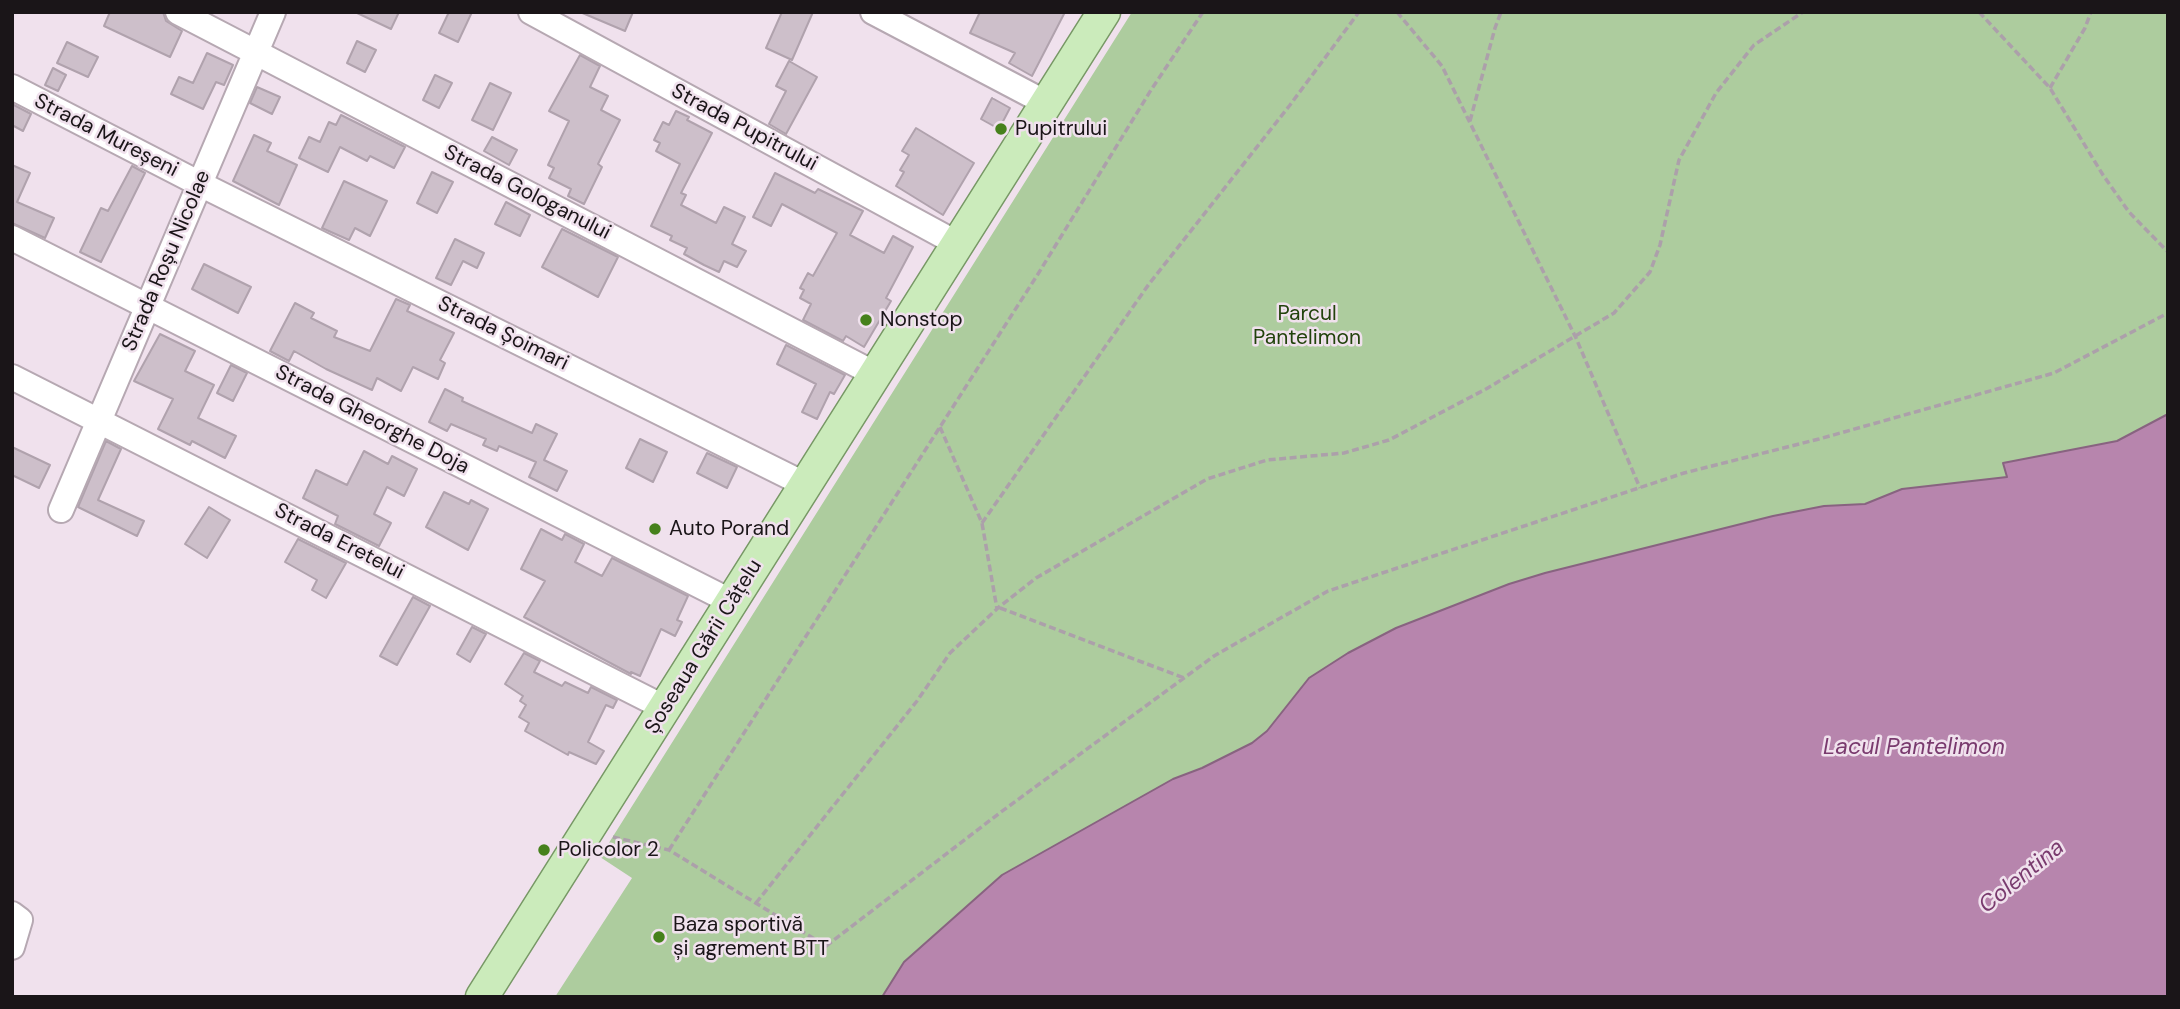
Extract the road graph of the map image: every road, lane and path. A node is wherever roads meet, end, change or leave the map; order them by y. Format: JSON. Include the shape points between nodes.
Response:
{"nodes":[{"id":1,"x":178,"y":12,"type":"edge"},
{"id":2,"x":273,"y":12,"type":"edge"},
{"id":3,"x":531,"y":12,"type":"edge"},
{"id":4,"x":873,"y":12,"type":"edge"},
{"id":5,"x":1104,"y":12,"type":"edge"},
{"id":6,"x":1203,"y":12,"type":"edge"},
{"id":7,"x":1359,"y":12,"type":"edge"},
{"id":8,"x":1397,"y":12,"type":"edge"},
{"id":9,"x":1502,"y":12,"type":"edge"},
{"id":10,"x":1803,"y":12,"type":"edge"},
{"id":11,"x":1979,"y":12,"type":"edge"},
{"id":12,"x":2091,"y":12,"type":"edge"},
{"id":13,"x":256,"y":53,"type":"junction"},
{"id":14,"x":12,"y":87,"type":"edge"},
{"id":15,"x":2050,"y":88,"type":"junction"},
{"id":16,"x":1046,"y":103,"type":"junction"},
{"id":17,"x":1470,"y":121,"type":"junction"},
{"id":18,"x":200,"y":184,"type":"junction"},
{"id":19,"x":12,"y":238,"type":"edge"},
{"id":20,"x":958,"y":244,"type":"junction"},
{"id":21,"x":2168,"y":252,"type":"edge"},
{"id":22,"x":148,"y":306,"type":"junction"},
{"id":23,"x":2168,"y":313,"type":"edge"},
{"id":24,"x":1576,"y":338,"type":"junction"},
{"id":25,"x":875,"y":374,"type":"junction"},
{"id":26,"x":12,"y":377,"type":"edge"},
{"id":27,"x":99,"y":420,"type":"junction"},
{"id":28,"x":940,"y":427,"type":"junction"},
{"id":29,"x":806,"y":485,"type":"junction"},
{"id":30,"x":1640,"y":488,"type":"junction"},
{"id":31,"x":61,"y":510,"type":"dead end"},
{"id":32,"x":982,"y":523,"type":"junction"},
{"id":33,"x":732,"y":602,"type":"junction"},
{"id":34,"x":998,"y":608,"type":"junction"},
{"id":35,"x":1184,"y":678,"type":"junction"},
{"id":36,"x":665,"y":708,"type":"junction"},
{"id":37,"x":586,"y":831,"type":"junction"},
{"id":38,"x":669,"y":850,"type":"junction"},
{"id":39,"x":756,"y":903,"type":"junction"},
{"id":40,"x":12,"y":914,"type":"edge"},
{"id":41,"x":12,"y":947,"type":"edge"},
{"id":42,"x":482,"y":997,"type":"edge"}],
"edges":[{"from":1,"to":13,"type":"street","name":"Strada Gologanului"},
{"from":2,"to":13,"type":"street","name":"Strada Roșu Nicolae"},
{"from":3,"to":20,"type":"street","name":"Strada Pupitrului"},
{"from":4,"to":16,"type":"street"},
{"from":5,"to":16,"type":"main road","name":"Șoseaua Gării Cățelu"},
{"from":6,"to":28,"type":"path"},
{"from":7,"to":32,"type":"path","via":[[1149,284]]},
{"from":8,"to":17,"type":"path","via":[[1443,66]]},
{"from":9,"to":17,"type":"path"},
{"from":10,"to":24,"type":"path","via":[[1754,45],[1716,93],[1679,160],[1661,245],[1650,272],[1614,313]]},
{"from":11,"to":15,"type":"path"},
{"from":12,"to":15,"type":"path"},
{"from":13,"to":18,"type":"street","name":"Strada Roșu Nicolae"},
{"from":13,"to":25,"type":"street","name":"Strada Gologanului"},
{"from":14,"to":18,"type":"street","name":"Strada Mureșeni"},
{"from":15,"to":21,"type":"path","via":[[2129,212]]},
{"from":16,"to":20,"type":"main road","name":"Șoseaua Gării Cățelu"},
{"from":17,"to":24,"type":"path"},
{"from":18,"to":22,"type":"street","name":"Strada Roșu Nicolae"},
{"from":18,"to":29,"type":"street","name":"Strada Șoimari"},
{"from":19,"to":22,"type":"street","name":"Strada Gheorghe Doja"},
{"from":20,"to":25,"type":"main road","name":"Șoseaua Gării Cățelu"},
{"from":22,"to":27,"type":"street","name":"Strada Roșu Nicolae"},
{"from":22,"to":33,"type":"street","name":"Strada Gheorghe Doja"},
{"from":23,"to":30,"type":"path","via":[[2054,373]]},
{"from":24,"to":30,"type":"path"},
{"from":24,"to":34,"type":"path","via":[[1389,440],[1344,453],[1267,460],[1207,479],[1036,578]]},
{"from":25,"to":29,"type":"main road","name":"Șoseaua Gării Cățelu"},
{"from":26,"to":27,"type":"street","name":"Strada Eretelui"},
{"from":27,"to":31,"type":"street","name":"Strada Roșu Nicolae"},
{"from":27,"to":36,"type":"street","name":"Strada Eretelui"},
{"from":28,"to":32,"type":"path"},
{"from":28,"to":38,"type":"path"},
{"from":29,"to":33,"type":"main road","name":"Șoseaua Gării Cățelu"},
{"from":30,"to":35,"type":"path","via":[[1328,591]]},
{"from":32,"to":34,"type":"path"},
{"from":33,"to":36,"type":"main road","name":"Șoseaua Gării Cățelu"},
{"from":34,"to":35,"type":"path"},
{"from":34,"to":39,"type":"path","via":[[950,653]]},
{"from":35,"to":39,"type":"path","via":[[826,946]]},
{"from":36,"to":37,"type":"main road","name":"Șoseaua Gării Cățelu"},
{"from":37,"to":38,"type":"path"},
{"from":37,"to":42,"type":"main road","name":"Șoseaua Gării Cățelu"},
{"from":38,"to":39,"type":"path"},
{"from":40,"to":41,"type":"street","via":[[20,920]]}]}
